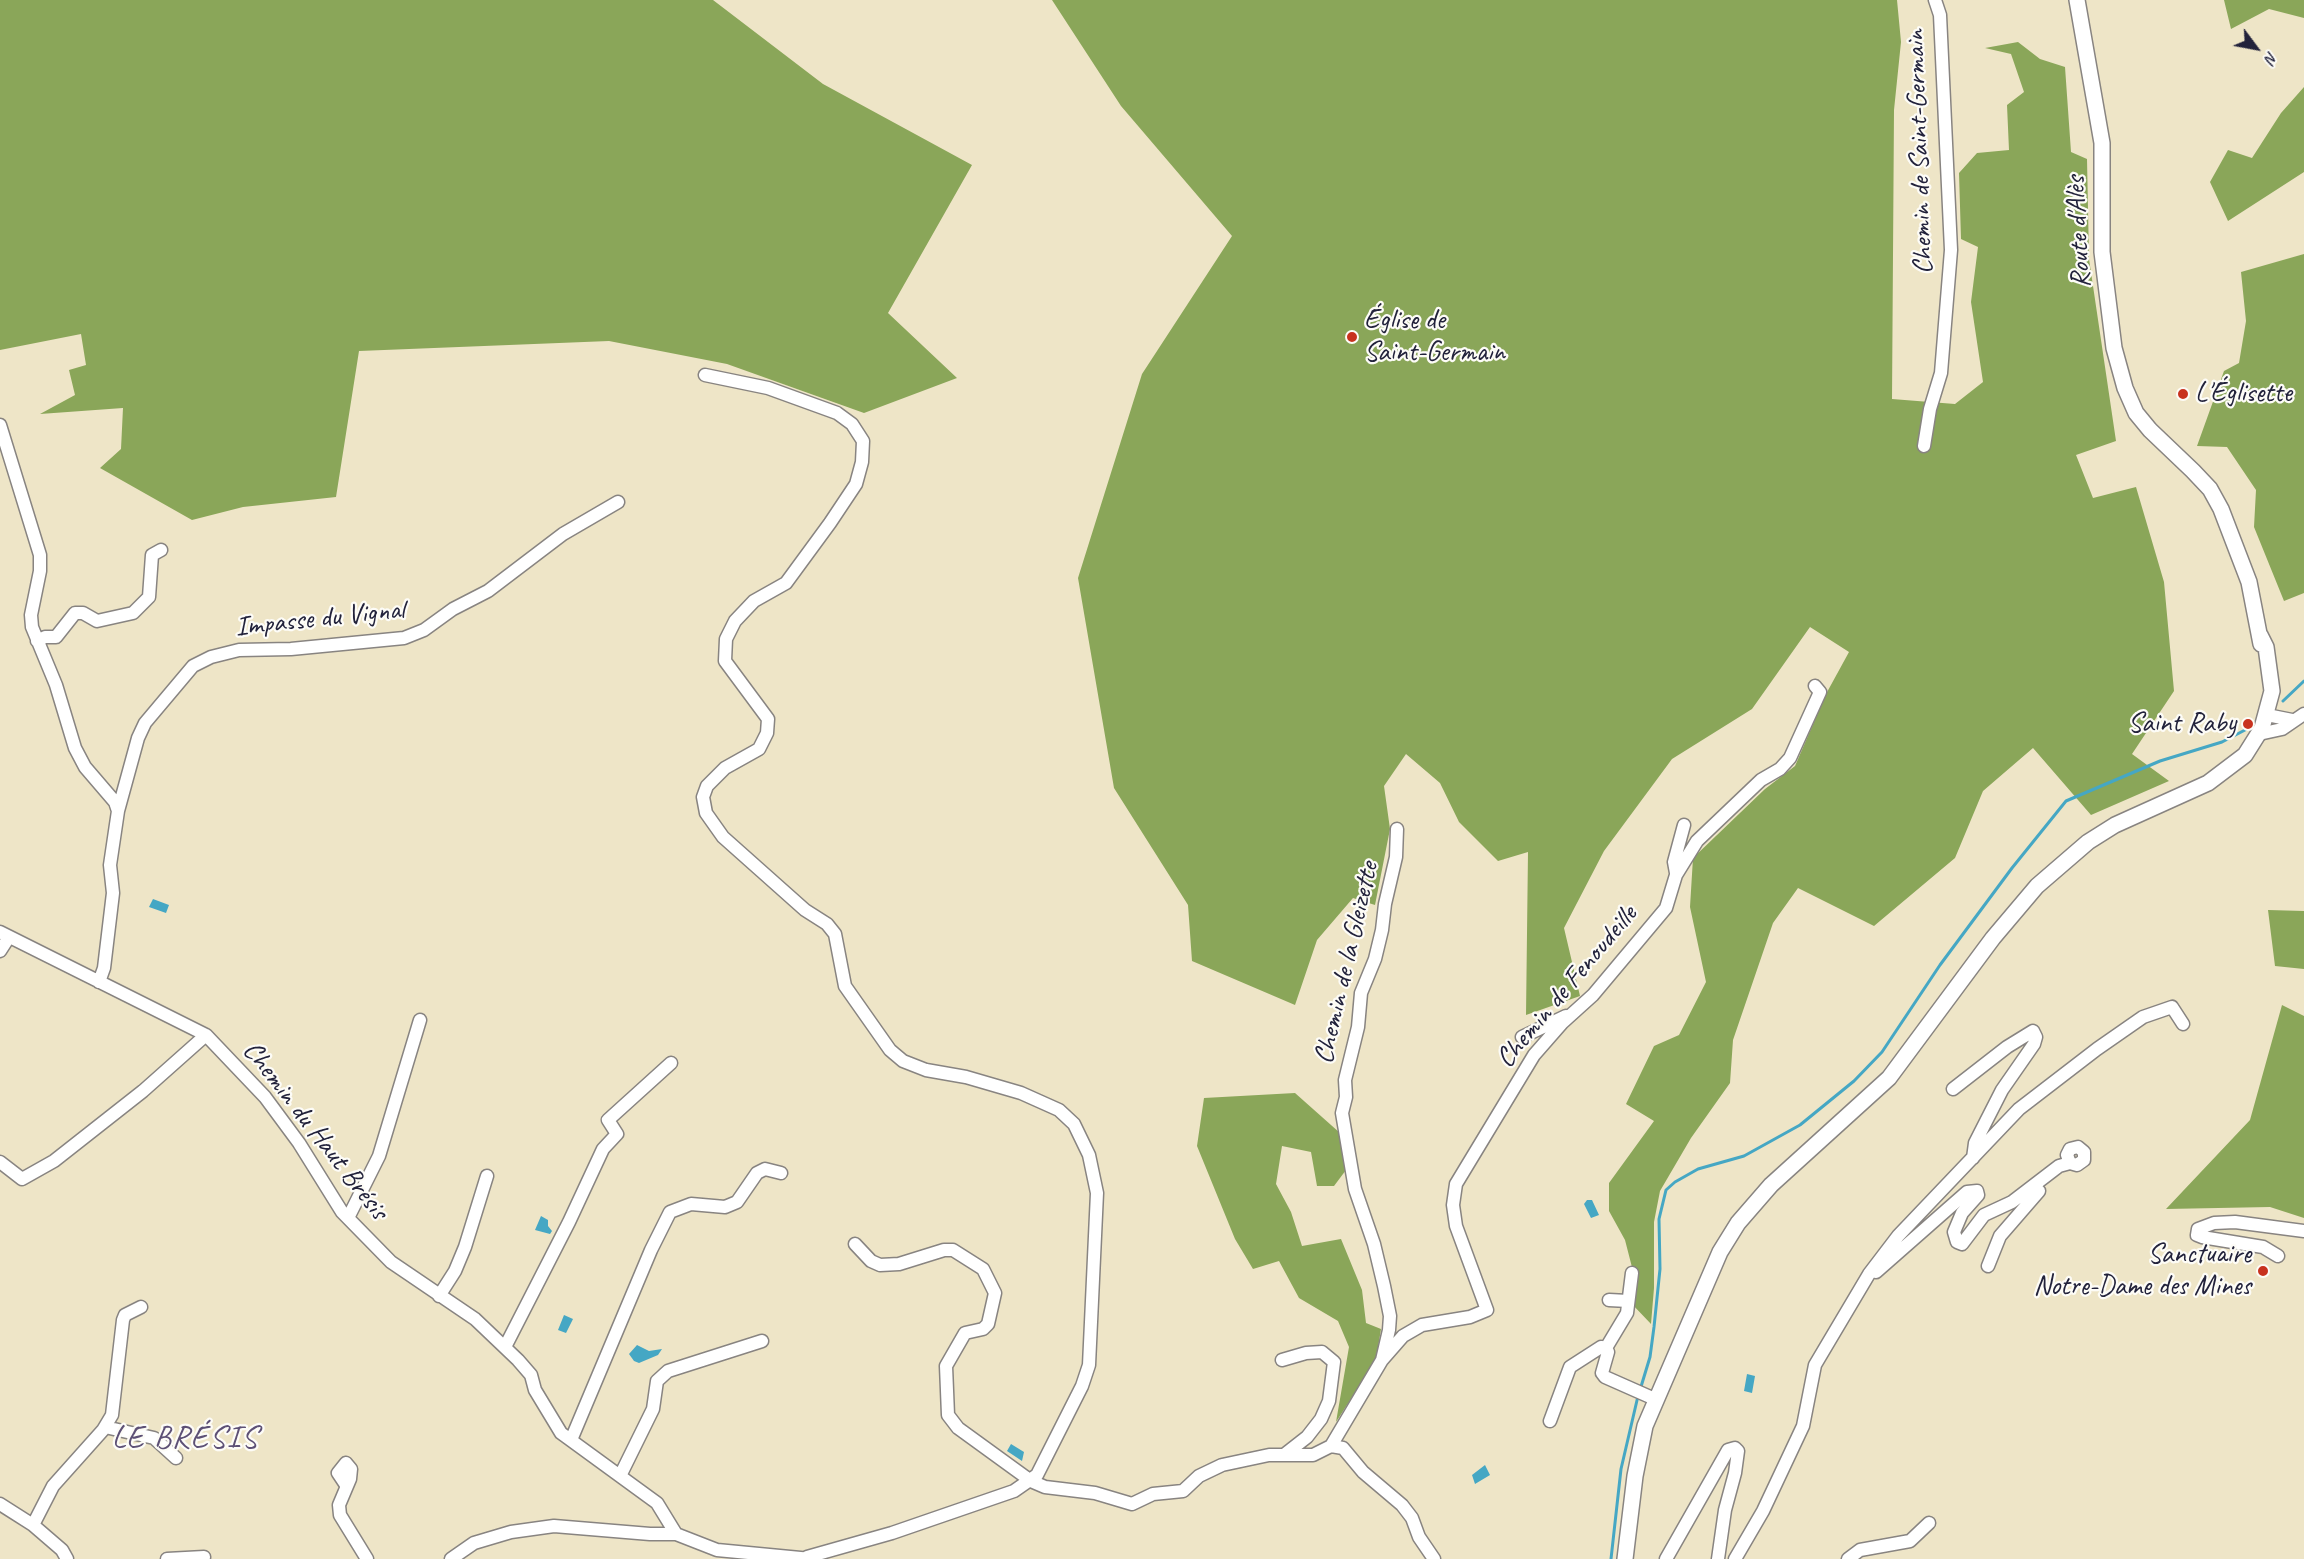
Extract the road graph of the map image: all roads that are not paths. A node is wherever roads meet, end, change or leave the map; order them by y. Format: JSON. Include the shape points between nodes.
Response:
{"nodes":[{"id":1,"x":1935,"y":0,"type":"edge"},
{"id":2,"x":2077,"y":0,"type":"edge"},
{"id":3,"x":705,"y":375,"type":"dead end"},
{"id":4,"x":0,"y":425,"type":"edge"},
{"id":5,"x":1924,"y":446,"type":"dead end"},
{"id":6,"x":618,"y":502,"type":"dead end"},
{"id":7,"x":161,"y":550,"type":"dead end"},
{"id":8,"x":2260,"y":635,"type":"junction"},
{"id":9,"x":37,"y":641,"type":"junction"},
{"id":10,"x":1815,"y":686,"type":"dead end"},
{"id":11,"x":2304,"y":714,"type":"edge"},
{"id":12,"x":2267,"y":715,"type":"junction"},
{"id":13,"x":2292,"y":720,"type":"junction"},
{"id":14,"x":2259,"y":734,"type":"junction"},
{"id":15,"x":2197,"y":788,"type":"junction"},
{"id":16,"x":118,"y":811,"type":"junction"},
{"id":17,"x":1684,"y":825,"type":"dead end"},
{"id":18,"x":1397,"y":829,"type":"dead end"},
{"id":19,"x":1676,"y":875,"type":"junction"},
{"id":20,"x":4,"y":934,"type":"edge"},
{"id":21,"x":0,"y":951,"type":"edge"},
{"id":22,"x":99,"y":982,"type":"junction"},
{"id":23,"x":1569,"y":1017,"type":"junction"},
{"id":24,"x":420,"y":1020,"type":"dead end"},
{"id":25,"x":2183,"y":1024,"type":"dead end"},
{"id":26,"x":206,"y":1035,"type":"junction"},
{"id":27,"x":1522,"y":1037,"type":"dead end"},
{"id":28,"x":671,"y":1063,"type":"dead end"},
{"id":29,"x":1953,"y":1089,"type":"dead end"},
{"id":30,"x":1972,"y":1158,"type":"junction"},
{"id":31,"x":0,"y":1162,"type":"edge"},
{"id":32,"x":2070,"y":1163,"type":"dead end"},
{"id":33,"x":781,"y":1173,"type":"dead end"},
{"id":34,"x":487,"y":1176,"type":"dead end"},
{"id":35,"x":2047,"y":1177,"type":"junction"},
{"id":36,"x":348,"y":1218,"type":"junction"},
{"id":37,"x":2304,"y":1231,"type":"edge"},
{"id":38,"x":855,"y":1244,"type":"dead end"},
{"id":39,"x":2278,"y":1256,"type":"dead end"},
{"id":40,"x":1988,"y":1266,"type":"dead end"},
{"id":41,"x":1632,"y":1273,"type":"dead end"},
{"id":42,"x":1869,"y":1274,"type":"junction"},
{"id":43,"x":439,"y":1296,"type":"junction"},
{"id":44,"x":1609,"y":1300,"type":"dead end"},
{"id":45,"x":1628,"y":1301,"type":"junction"},
{"id":46,"x":141,"y":1307,"type":"dead end"},
{"id":47,"x":762,"y":1341,"type":"dead end"},
{"id":48,"x":505,"y":1347,"type":"junction"},
{"id":49,"x":1606,"y":1348,"type":"junction"},
{"id":50,"x":1282,"y":1360,"type":"dead end"},
{"id":51,"x":1382,"y":1360,"type":"junction"},
{"id":52,"x":1645,"y":1394,"type":"junction"},
{"id":53,"x":1550,"y":1421,"type":"dead end"},
{"id":54,"x":105,"y":1427,"type":"junction"},
{"id":55,"x":571,"y":1440,"type":"junction"},
{"id":56,"x":1331,"y":1446,"type":"junction"},
{"id":57,"x":1284,"y":1455,"type":"junction"},
{"id":58,"x":176,"y":1458,"type":"dead end"},
{"id":59,"x":620,"y":1476,"type":"junction"},
{"id":60,"x":1031,"y":1481,"type":"junction"},
{"id":61,"x":346,"y":1485,"type":"dead end"},
{"id":62,"x":0,"y":1504,"type":"edge"},
{"id":63,"x":1929,"y":1523,"type":"dead end"},
{"id":64,"x":33,"y":1525,"type":"junction"},
{"id":65,"x":676,"y":1534,"type":"junction"},
{"id":66,"x":204,"y":1557,"type":"dead end"},
{"id":67,"x":809,"y":1558,"type":"edge"},
{"id":68,"x":1624,"y":1558,"type":"edge"},
{"id":69,"x":67,"y":1559,"type":"edge"},
{"id":70,"x":167,"y":1559,"type":"edge"},
{"id":71,"x":367,"y":1559,"type":"edge"},
{"id":72,"x":451,"y":1559,"type":"edge"},
{"id":73,"x":1434,"y":1559,"type":"edge"},
{"id":74,"x":1666,"y":1559,"type":"edge"},
{"id":75,"x":1718,"y":1559,"type":"edge"},
{"id":76,"x":1735,"y":1559,"type":"edge"},
{"id":77,"x":1848,"y":1559,"type":"edge"}],
"edges":[{"from":1,"to":5,"type":"street","name":"Chemin de Saint-Germain","via":[[1940,15],[1951,250],[1941,373]]},
{"from":2,"to":8,"type":"main road","name":"Route d'Alès","via":[[2102,143],[2102,252],[2114,348],[2125,388],[2136,413],[2210,489],[2221,509],[2249,582]]},
{"from":3,"to":60,"type":"street","via":[[768,388],[837,413],[852,424],[863,441],[856,484],[830,523],[786,583],[754,601],[735,621],[726,639],[725,661],[768,719],[767,733],[759,749],[725,768],[707,786],[703,796],[706,813],[723,837],[835,934],[845,986],[890,1050],[903,1061],[926,1070],[1021,1093],[1059,1110],[1074,1124],[1089,1155],[1097,1193],[1089,1365],[1064,1422]]},
{"from":4,"to":9,"type":"street","via":[[40,555],[31,615]]},
{"from":6,"to":16,"type":"street","name":"Impasse du Vignal","via":[[564,534],[488,591],[404,638],[239,650],[192,666],[145,723]]},
{"from":7,"to":9,"type":"street","via":[[152,555],[149,597],[133,613],[97,621],[75,613],[56,637]]},
{"from":8,"to":12,"type":"main road","via":[[2266,647],[2272,691]]},
{"from":8,"to":15,"type":"main road","via":[[2264,683],[2256,721],[2239,751]]},
{"from":9,"to":16,"type":"street","via":[[56,685],[75,748]]},
{"from":10,"to":19,"type":"street","name":"Chemin de Fenoudeille","via":[[1820,692],[1790,758],[1697,841]]},
{"from":11,"to":13,"type":"street"},
{"from":12,"to":13,"type":"street"},
{"from":12,"to":14,"type":"main road"},
{"from":13,"to":14,"type":"street","via":[[2282,729]]},
{"from":14,"to":15,"type":"main road","via":[[2245,755],[2220,776]]},
{"from":15,"to":52,"type":"main road","via":[[2097,836],[2060,879],[2012,917],[1876,1092],[1771,1185],[1738,1223]]},
{"from":16,"to":22,"type":"street","name":"Impasse du Vignal","via":[[110,865],[113,893]]},
{"from":17,"to":19,"type":"street","via":[[1674,862]]},
{"from":18,"to":51,"type":"street","name":"Chemin de la Gleizette","via":[[1396,857],[1382,930],[1360,993],[1358,1027],[1345,1080],[1342,1113],[1355,1189],[1374,1244],[1390,1316]]},
{"from":19,"to":23,"type":"street","name":"Chemin de Fenoudeille","via":[[1666,908],[1593,995]]},
{"from":20,"to":21,"type":"street"},
{"from":20,"to":22,"type":"street","name":"Chemin du Haut Brésis"},
{"from":22,"to":26,"type":"street","name":"Chemin du Haut Brésis"},
{"from":23,"to":27,"type":"street","via":[[1562,1016]]},
{"from":23,"to":51,"type":"street","name":"Chemin de Fenoudeille","via":[[1534,1054],[1456,1184],[1456,1226],[1487,1310],[1422,1325],[1403,1336]]},
{"from":24,"to":36,"type":"street","via":[[379,1156]]},
{"from":25,"to":30,"type":"street","via":[[2172,1007],[2143,1017],[2019,1109]]},
{"from":26,"to":31,"type":"street","via":[[54,1161],[22,1179]]},
{"from":26,"to":36,"type":"street","name":"Chemin du Haut Brésis","via":[[265,1097]]},
{"from":28,"to":48,"type":"street","via":[[608,1120],[617,1134],[603,1149]]},
{"from":29,"to":30,"type":"street","via":[[2033,1031],[2034,1044],[2002,1090],[1975,1143]]},
{"from":30,"to":42,"type":"street","via":[[1898,1236]]},
{"from":32,"to":35,"type":"street","via":[[2059,1166]]},
{"from":33,"to":55,"type":"street","via":[[765,1169],[757,1173],[737,1202],[724,1207],[691,1204],[670,1212]]},
{"from":34,"to":43,"type":"street","via":[[465,1247]]},
{"from":35,"to":40,"type":"street","via":[[2000,1236]]},
{"from":35,"to":42,"type":"street","via":[[2012,1202],[1984,1215],[1962,1244],[1957,1242],[1954,1232],[1962,1213],[1978,1195],[1977,1191],[1967,1192],[1877,1272]]},
{"from":36,"to":43,"type":"street","name":"Chemin du Haut Brésis","via":[[391,1262]]},
{"from":37,"to":39,"type":"street","via":[[2235,1222],[2198,1229],[2197,1235],[2202,1237],[2263,1247]]},
{"from":38,"to":60,"type":"street","via":[[880,1265],[952,1250],[983,1269],[995,1293],[988,1324],[965,1333],[946,1366],[948,1415],[958,1428]]},
{"from":41,"to":45,"type":"street"},
{"from":42,"to":76,"type":"street","via":[[1815,1365],[1803,1426],[1763,1511]]},
{"from":43,"to":48,"type":"street","name":"Chemin du Haut Brésis","via":[[475,1320]]},
{"from":44,"to":45,"type":"street"},
{"from":45,"to":49,"type":"street","via":[[1624,1321]]},
{"from":46,"to":54,"type":"street","via":[[123,1320],[112,1415]]},
{"from":47,"to":59,"type":"street","via":[[668,1371],[657,1381],[653,1409]]},
{"from":48,"to":55,"type":"street","name":"Chemin du Haut Brésis","via":[[531,1375],[535,1390],[561,1433]]},
{"from":49,"to":52,"type":"street","via":[[1602,1373]]},
{"from":49,"to":53,"type":"street","via":[[1601,1347],[1570,1367]]},
{"from":50,"to":57,"type":"street","via":[[1322,1352],[1334,1362],[1329,1401],[1321,1419],[1307,1437]]},
{"from":51,"to":56,"type":"street","name":"Chemin de la Gleizette"},
{"from":52,"to":68,"type":"main road"},
{"from":54,"to":58,"type":"street","via":[[154,1438]]},
{"from":54,"to":64,"type":"street","via":[[53,1486]]},
{"from":55,"to":59,"type":"street","name":"Chemin du Haut Brésis"},
{"from":56,"to":57,"type":"street","via":[[1313,1455]]},
{"from":56,"to":73,"type":"street","via":[[1343,1448],[1363,1472],[1402,1505]]},
{"from":57,"to":60,"type":"street","via":[[1222,1465],[1199,1476],[1183,1491],[1153,1494],[1132,1504]]},
{"from":59,"to":65,"type":"street","name":"Chemin du Haut Brésis","via":[[657,1503]]},
{"from":60,"to":67,"type":"street","via":[[1014,1491]]},
{"from":61,"to":71,"type":"street","via":[[340,1515]]},
{"from":62,"to":64,"type":"street"},
{"from":63,"to":77,"type":"street","via":[[1910,1541],[1860,1550]]},
{"from":64,"to":69,"type":"street"},
{"from":65,"to":67,"type":"street","via":[[717,1550]]},
{"from":65,"to":72,"type":"street","via":[[554,1526],[511,1532],[474,1544]]},
{"from":66,"to":70,"type":"street"},
{"from":74,"to":75,"type":"street","via":[[1728,1450],[1735,1448],[1735,1473]]}]}
